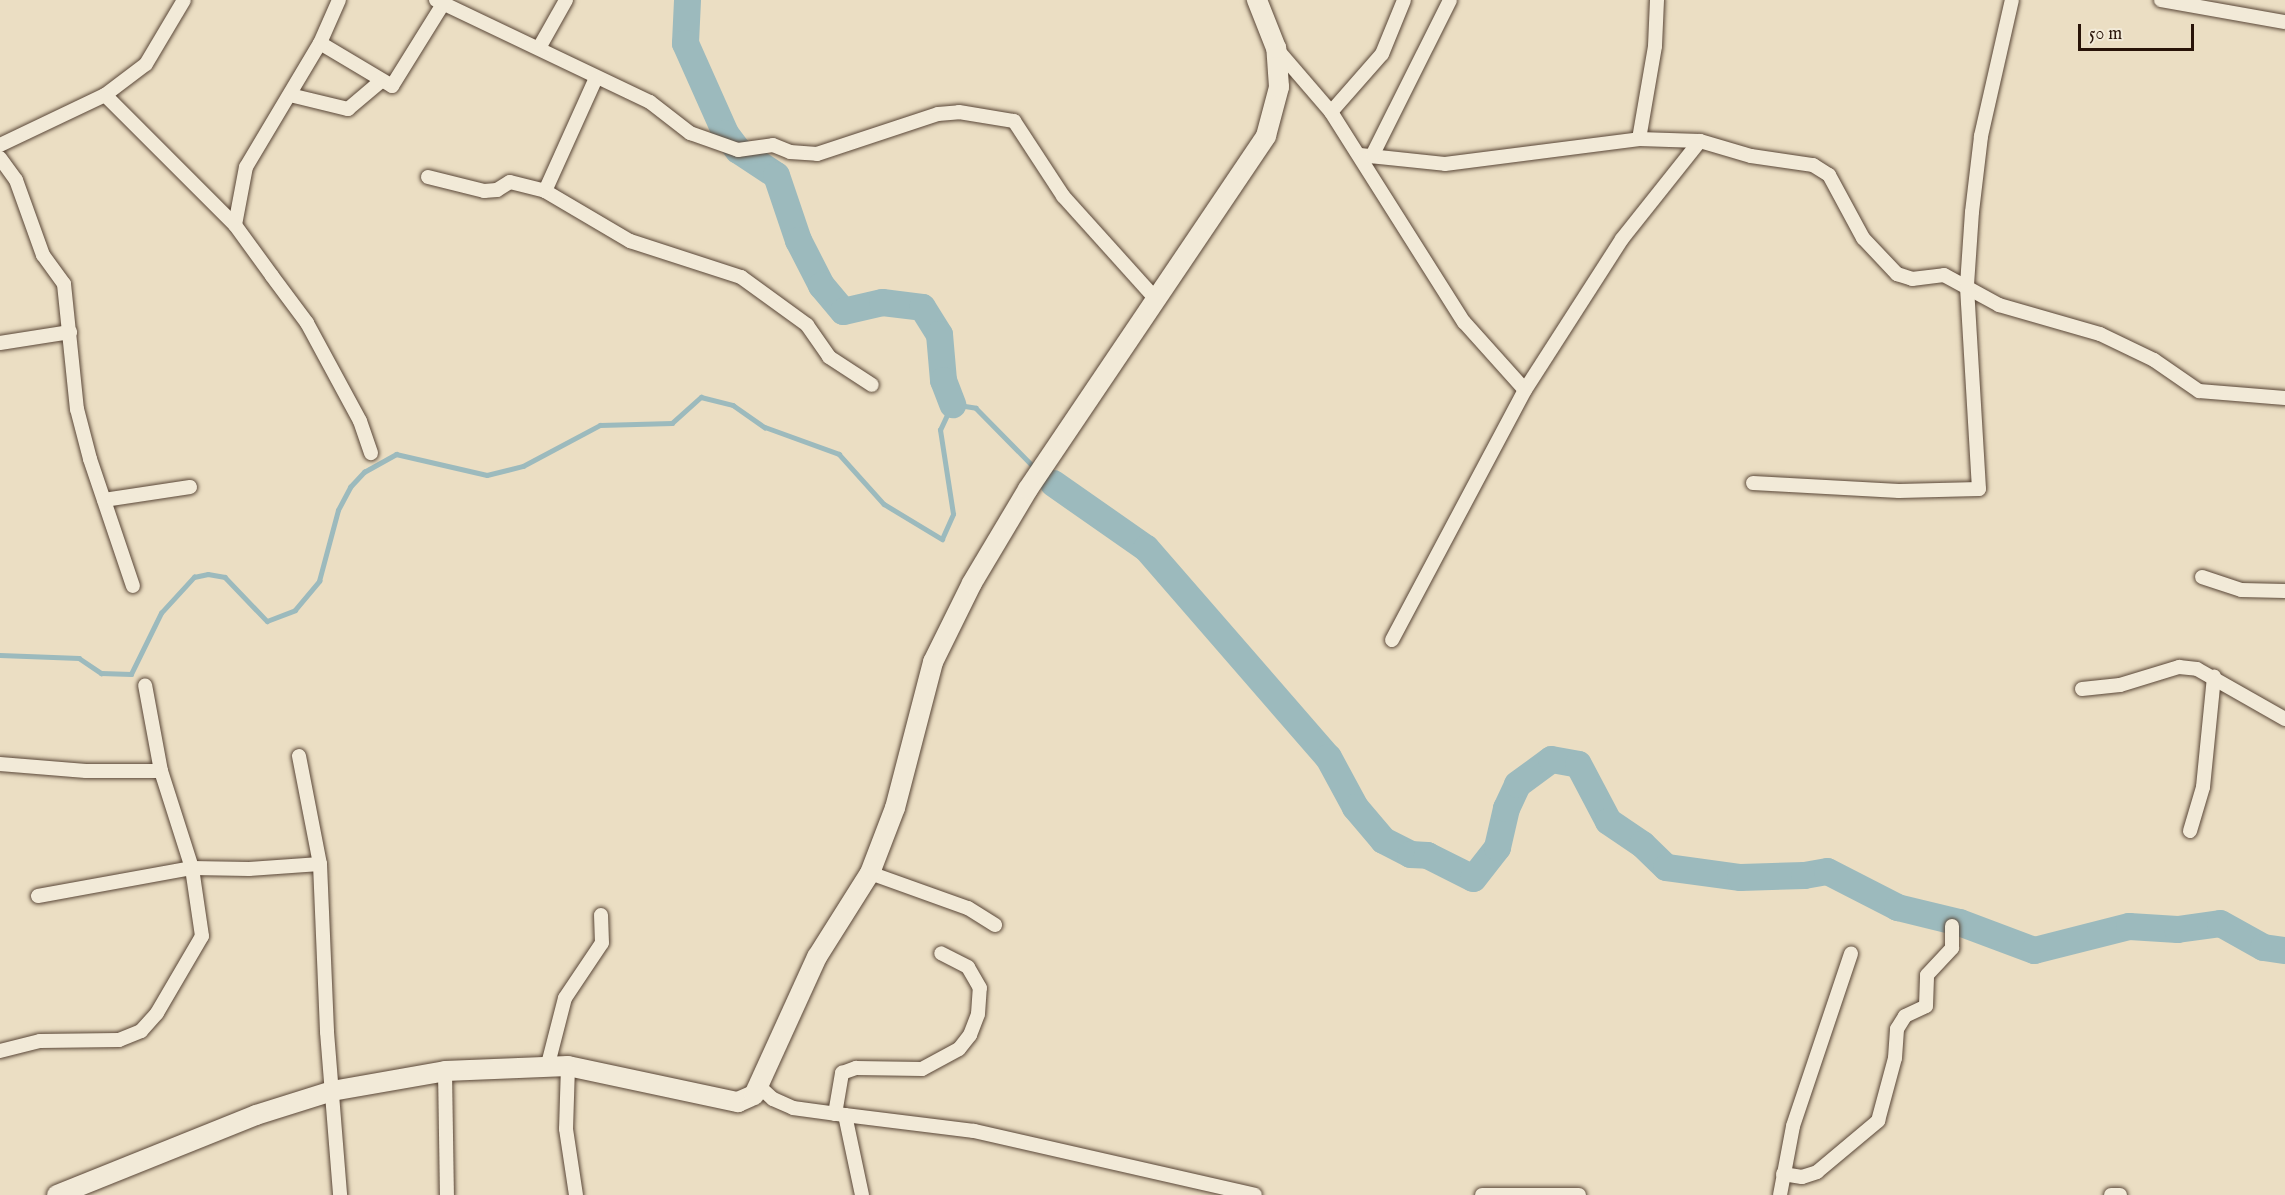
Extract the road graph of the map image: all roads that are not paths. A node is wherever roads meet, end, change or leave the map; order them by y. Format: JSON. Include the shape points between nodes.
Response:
{"nodes":[{"id":1,"x":184,"y":0,"type":"edge"},
{"id":2,"x":339,"y":0,"type":"edge"},
{"id":3,"x":566,"y":0,"type":"edge"},
{"id":4,"x":1257,"y":0,"type":"edge"},
{"id":5,"x":1404,"y":0,"type":"edge"},
{"id":6,"x":1450,"y":0,"type":"edge"},
{"id":7,"x":1657,"y":0,"type":"edge"},
{"id":8,"x":2012,"y":0,"type":"edge"},
{"id":9,"x":2161,"y":0,"type":"edge"},
{"id":10,"x":439,"y":2,"type":"edge"},
{"id":11,"x":2285,"y":22,"type":"edge"},
{"id":12,"x":320,"y":43,"type":"junction"},
{"id":13,"x":539,"y":48,"type":"junction"},
{"id":14,"x":1276,"y":48,"type":"junction"},
{"id":15,"x":596,"y":78,"type":"junction"},
{"id":16,"x":380,"y":82,"type":"junction"},
{"id":17,"x":105,"y":95,"type":"junction"},
{"id":18,"x":290,"y":95,"type":"junction"},
{"id":19,"x":1331,"y":112,"type":"junction"},
{"id":20,"x":1639,"y":139,"type":"junction"},
{"id":21,"x":1700,"y":141,"type":"junction"},
{"id":22,"x":0,"y":145,"type":"edge"},
{"id":23,"x":1366,"y":156,"type":"junction"},
{"id":24,"x":0,"y":158,"type":"edge"},
{"id":25,"x":428,"y":177,"type":"dead end"},
{"id":26,"x":545,"y":191,"type":"junction"},
{"id":27,"x":235,"y":225,"type":"junction"},
{"id":28,"x":1967,"y":285,"type":"junction"},
{"id":29,"x":1155,"y":298,"type":"junction"},
{"id":30,"x":70,"y":332,"type":"junction"},
{"id":31,"x":0,"y":343,"type":"edge"},
{"id":32,"x":872,"y":386,"type":"dead end"},
{"id":33,"x":1525,"y":390,"type":"junction"},
{"id":34,"x":2285,"y":398,"type":"edge"},
{"id":35,"x":370,"y":453,"type":"dead end"},
{"id":36,"x":1753,"y":483,"type":"dead end"},
{"id":37,"x":190,"y":488,"type":"dead end"},
{"id":38,"x":104,"y":500,"type":"junction"},
{"id":39,"x":2202,"y":576,"type":"dead end"},
{"id":40,"x":133,"y":586,"type":"dead end"},
{"id":41,"x":2285,"y":591,"type":"edge"},
{"id":42,"x":1392,"y":640,"type":"dead end"},
{"id":43,"x":2214,"y":677,"type":"junction"},
{"id":44,"x":144,"y":685,"type":"dead end"},
{"id":45,"x":2082,"y":689,"type":"dead end"},
{"id":46,"x":2285,"y":718,"type":"edge"},
{"id":47,"x":299,"y":756,"type":"dead end"},
{"id":48,"x":0,"y":764,"type":"edge"},
{"id":49,"x":161,"y":771,"type":"junction"},
{"id":50,"x":2190,"y":831,"type":"dead end"},
{"id":51,"x":320,"y":864,"type":"junction"},
{"id":52,"x":192,"y":868,"type":"junction"},
{"id":53,"x":870,"y":873,"type":"junction"},
{"id":54,"x":38,"y":896,"type":"dead end"},
{"id":55,"x":601,"y":915,"type":"dead end"},
{"id":56,"x":995,"y":925,"type":"dead end"},
{"id":57,"x":1952,"y":926,"type":"dead end"},
{"id":58,"x":941,"y":953,"type":"dead end"},
{"id":59,"x":1851,"y":954,"type":"dead end"},
{"id":60,"x":0,"y":1051,"type":"edge"},
{"id":61,"x":568,"y":1066,"type":"junction"},
{"id":62,"x":548,"y":1068,"type":"junction"},
{"id":63,"x":445,"y":1071,"type":"junction"},
{"id":64,"x":761,"y":1088,"type":"junction"},
{"id":65,"x":332,"y":1091,"type":"junction"},
{"id":66,"x":840,"y":1115,"type":"junction"},
{"id":67,"x":1783,"y":1174,"type":"junction"},
{"id":68,"x":57,"y":1195,"type":"edge"},
{"id":69,"x":340,"y":1195,"type":"edge"},
{"id":70,"x":447,"y":1195,"type":"edge"},
{"id":71,"x":576,"y":1195,"type":"edge"},
{"id":72,"x":862,"y":1195,"type":"edge"},
{"id":73,"x":1255,"y":1195,"type":"edge"},
{"id":74,"x":1482,"y":1195,"type":"edge"},
{"id":75,"x":1579,"y":1195,"type":"edge"},
{"id":76,"x":1780,"y":1195,"type":"edge"},
{"id":77,"x":2111,"y":1195,"type":"edge"},
{"id":78,"x":2120,"y":1195,"type":"edge"}],
"edges":[{"from":1,"to":17,"type":"street","via":[[146,64]]},
{"from":2,"to":12,"type":"street"},
{"from":3,"to":13,"type":"street"},
{"from":4,"to":14,"type":"street"},
{"from":5,"to":19,"type":"street","via":[[1382,54]]},
{"from":6,"to":23,"type":"street"},
{"from":7,"to":20,"type":"street"},
{"from":8,"to":28,"type":"street","via":[[1981,136]]},
{"from":9,"to":11,"type":"street"},
{"from":10,"to":13,"type":"street"},
{"from":10,"to":16,"type":"street","via":[[394,84]]},
{"from":12,"to":16,"type":"street"},
{"from":12,"to":18,"type":"street"},
{"from":13,"to":15,"type":"street"},
{"from":14,"to":19,"type":"street"},
{"from":14,"to":29,"type":"street","via":[[1279,87],[1266,136]]},
{"from":15,"to":26,"type":"street"},
{"from":15,"to":29,"type":"street","via":[[651,102],[699,138],[738,150],[773,145],[790,152],[817,154],[938,114],[959,112],[1014,121],[1063,196]]},
{"from":16,"to":18,"type":"street","via":[[348,109]]},
{"from":17,"to":22,"type":"street"},
{"from":17,"to":27,"type":"street"},
{"from":18,"to":27,"type":"street","via":[[246,167]]},
{"from":19,"to":23,"type":"street"},
{"from":20,"to":21,"type":"street"},
{"from":20,"to":23,"type":"street","via":[[1445,164]]},
{"from":21,"to":28,"type":"street","via":[[1820,168],[1882,262],[1912,279],[1944,275]]},
{"from":21,"to":33,"type":"street","via":[[1622,239]]},
{"from":23,"to":33,"type":"street","via":[[1464,322]]},
{"from":24,"to":30,"type":"street","via":[[16,180],[43,255],[64,284]]},
{"from":25,"to":26,"type":"street","via":[[484,191],[510,182]]},
{"from":26,"to":32,"type":"street","via":[[630,241],[741,278],[807,325],[829,357]]},
{"from":27,"to":35,"type":"street","via":[[307,323],[360,421]]},
{"from":28,"to":34,"type":"street","via":[[1999,305],[2100,334],[2154,360],[2199,391]]},
{"from":28,"to":36,"type":"street","via":[[1979,489],[1899,491]]},
{"from":29,"to":53,"type":"street","via":[[1028,489],[972,583],[933,662],[895,808]]},
{"from":30,"to":31,"type":"street"},
{"from":30,"to":38,"type":"street","via":[[77,409]]},
{"from":33,"to":42,"type":"street"},
{"from":37,"to":38,"type":"street"},
{"from":38,"to":40,"type":"street"},
{"from":39,"to":41,"type":"street","via":[[2241,590]]},
{"from":43,"to":45,"type":"street","via":[[2197,669],[2179,667],[2120,685]]},
{"from":43,"to":46,"type":"street"},
{"from":43,"to":50,"type":"street","via":[[2203,787]]},
{"from":44,"to":49,"type":"street"},
{"from":47,"to":51,"type":"street"},
{"from":48,"to":49,"type":"street","via":[[86,771]]},
{"from":49,"to":52,"type":"street"},
{"from":51,"to":52,"type":"street"},
{"from":51,"to":65,"type":"street"},
{"from":52,"to":54,"type":"street"},
{"from":52,"to":60,"type":"street","via":[[202,936],[157,1013],[141,1031],[119,1040],[40,1041]]},
{"from":53,"to":56,"type":"street","via":[[968,909]]},
{"from":53,"to":64,"type":"street","via":[[817,957]]},
{"from":55,"to":62,"type":"street","via":[[602,944],[565,998]]},
{"from":57,"to":67,"type":"street","via":[[1952,948],[1927,975],[1926,1006],[1905,1016],[1897,1029],[1895,1058],[1878,1121],[1816,1172],[1802,1177]]},
{"from":58,"to":66,"type":"street","via":[[968,967],[980,988],[978,1014],[970,1035],[959,1049],[922,1069],[856,1068],[842,1073]]},
{"from":59,"to":67,"type":"street","via":[[1818,1041]]},
{"from":61,"to":62,"type":"street"},
{"from":61,"to":64,"type":"street","via":[[738,1102]]},
{"from":61,"to":71,"type":"street","via":[[566,1129]]},
{"from":62,"to":63,"type":"street"},
{"from":63,"to":65,"type":"street"},
{"from":63,"to":70,"type":"street"},
{"from":64,"to":66,"type":"street","via":[[793,1108]]},
{"from":65,"to":68,"type":"street","via":[[256,1115]]},
{"from":65,"to":69,"type":"street"},
{"from":66,"to":72,"type":"street"},
{"from":66,"to":73,"type":"street","via":[[974,1131]]},
{"from":67,"to":76,"type":"street"},
{"from":74,"to":75,"type":"street"},
{"from":77,"to":78,"type":"street"}]}
